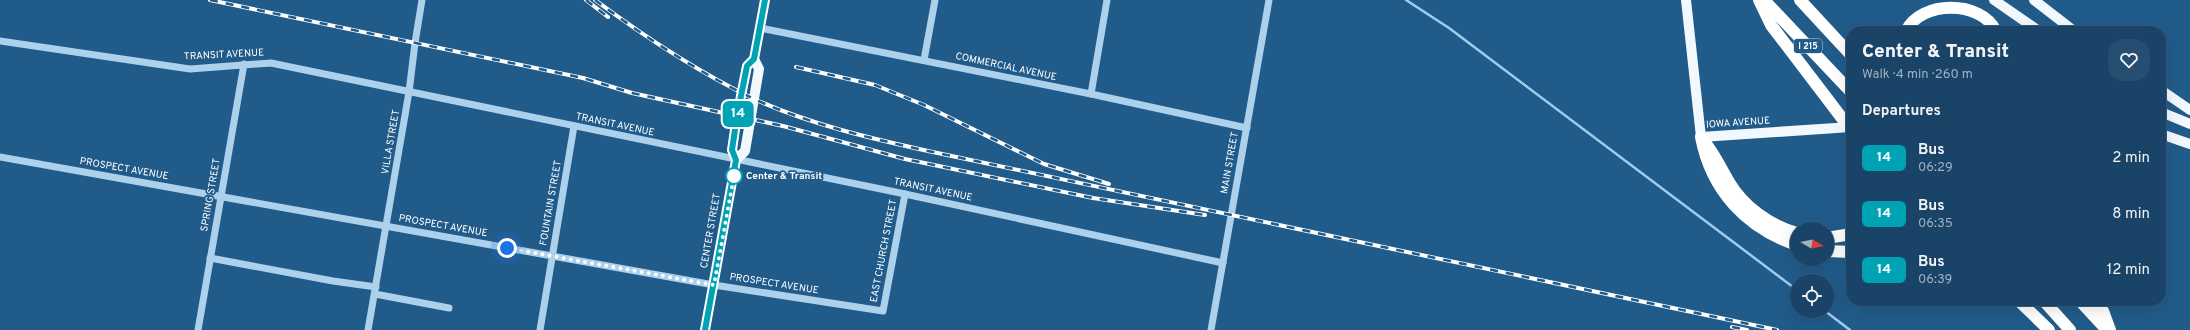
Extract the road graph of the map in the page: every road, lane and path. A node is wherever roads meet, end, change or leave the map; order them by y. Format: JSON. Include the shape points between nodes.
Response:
{"nodes":[{"id":1,"x":422,"y":0,"type":"edge"},
{"id":2,"x":765,"y":0,"type":"edge"},
{"id":3,"x":935,"y":0,"type":"edge"},
{"id":4,"x":1107,"y":0,"type":"edge"},
{"id":5,"x":1269,"y":0,"type":"edge"},
{"id":6,"x":1686,"y":0,"type":"edge"},
{"id":7,"x":1759,"y":0,"type":"edge"},
{"id":8,"x":1764,"y":0,"type":"edge"},
{"id":9,"x":1800,"y":0,"type":"edge"},
{"id":10,"x":1994,"y":0,"type":"edge"},
{"id":11,"x":2034,"y":0,"type":"edge"},
{"id":12,"x":1909,"y":26,"type":"edge"},
{"id":13,"x":1993,"y":26,"type":"edge"},
{"id":14,"x":2032,"y":26,"type":"edge"},
{"id":15,"x":2068,"y":26,"type":"edge"},
{"id":16,"x":760,"y":28,"type":"junction"},
{"id":17,"x":0,"y":41,"type":"edge"},
{"id":18,"x":1846,"y":50,"type":"edge"},
{"id":19,"x":924,"y":60,"type":"junction"},
{"id":20,"x":244,"y":64,"type":"junction"},
{"id":21,"x":1846,"y":87,"type":"edge"},
{"id":22,"x":410,"y":92,"type":"junction"},
{"id":23,"x":2166,"y":93,"type":"edge"},
{"id":24,"x":1091,"y":94,"type":"junction"},
{"id":25,"x":2190,"y":110,"type":"edge"},
{"id":26,"x":2166,"y":114,"type":"edge"},
{"id":27,"x":2190,"y":124,"type":"edge"},
{"id":28,"x":574,"y":126,"type":"junction"},
{"id":29,"x":1247,"y":128,"type":"junction"},
{"id":30,"x":1845,"y":129,"type":"edge"},
{"id":31,"x":2166,"y":135,"type":"edge"},
{"id":32,"x":1701,"y":138,"type":"junction"},
{"id":33,"x":2190,"y":144,"type":"edge"},
{"id":34,"x":0,"y":157,"type":"edge"},
{"id":35,"x":736,"y":160,"type":"junction"},
{"id":36,"x":905,"y":194,"type":"junction"},
{"id":37,"x":220,"y":196,"type":"junction"},
{"id":38,"x":386,"y":226,"type":"junction"},
{"id":39,"x":1790,"y":230,"type":"edge"},
{"id":40,"x":1846,"y":235,"type":"edge"},
{"id":41,"x":1834,"y":237,"type":"edge"},
{"id":42,"x":1790,"y":242,"type":"edge"},
{"id":43,"x":1834,"y":251,"type":"edge"},
{"id":44,"x":1846,"y":252,"type":"edge"},
{"id":45,"x":552,"y":256,"type":"junction"},
{"id":46,"x":210,"y":258,"type":"junction"},
{"id":47,"x":1223,"y":263,"type":"junction"},
{"id":48,"x":714,"y":285,"type":"junction"},
{"id":49,"x":375,"y":290,"type":"junction"},
{"id":50,"x":2024,"y":306,"type":"edge"},
{"id":51,"x":2048,"y":306,"type":"edge"},
{"id":52,"x":2085,"y":306,"type":"edge"},
{"id":53,"x":2099,"y":306,"type":"edge"},
{"id":54,"x":449,"y":308,"type":"dead end"},
{"id":55,"x":883,"y":311,"type":"joint"},
{"id":56,"x":198,"y":330,"type":"edge"},
{"id":57,"x":368,"y":330,"type":"edge"},
{"id":58,"x":540,"y":330,"type":"edge"},
{"id":59,"x":706,"y":330,"type":"edge"},
{"id":60,"x":1211,"y":330,"type":"edge"},
{"id":61,"x":2049,"y":330,"type":"edge"},
{"id":62,"x":2070,"y":330,"type":"edge"},
{"id":63,"x":2108,"y":330,"type":"edge"}],
"edges":[{"from":1,"to":22,"type":"street","name":"VILLA STREET","via":[[414,43]]},
{"from":2,"to":16,"type":"main road","name":"CENTER STREET"},
{"from":3,"to":19,"type":"street"},
{"from":4,"to":24,"type":"street"},
{"from":5,"to":29,"type":"street","name":"MAIN STREET"},
{"from":6,"to":32,"type":"main road","name":"IOWA AVENUE"},
{"from":7,"to":30,"type":"highway","via":[[1771,25]]},
{"from":8,"to":21,"type":"highway","number":"I 215"},
{"from":9,"to":18,"type":"highway","number":"I 215"},
{"from":10,"to":14,"type":"main road"},
{"from":11,"to":15,"type":"main road"},
{"from":12,"to":13,"type":"highway","via":[[1913,18],[1928,5],[1951,2],[1972,7],[1988,18]]},
{"from":16,"to":19,"type":"street","name":"COMMERCIAL AVENUE"},
{"from":16,"to":35,"type":"main road","name":"CENTER STREET","via":[[754,59],[759,69],[745,151]]},
{"from":17,"to":20,"type":"street","name":"TRANSIT AVENUE","via":[[190,69]]},
{"from":19,"to":24,"type":"street","name":"COMMERCIAL AVENUE"},
{"from":20,"to":22,"type":"street","name":"TRANSIT AVENUE","via":[[271,63]]},
{"from":20,"to":37,"type":"street","name":"SPRING STREET"},
{"from":22,"to":28,"type":"street","name":"TRANSIT AVENUE"},
{"from":22,"to":38,"type":"street","name":"VILLA STREET"},
{"from":23,"to":25,"type":"main road"},
{"from":24,"to":29,"type":"street","name":"COMMERCIAL AVENUE"},
{"from":26,"to":27,"type":"main road"},
{"from":28,"to":35,"type":"street","name":"TRANSIT AVENUE"},
{"from":28,"to":45,"type":"street","name":"FOUNTAIN STREET"},
{"from":29,"to":47,"type":"street","name":"MAIN STREET"},
{"from":30,"to":32,"type":"main road","name":"IOWA AVENUE"},
{"from":31,"to":33,"type":"main road"},
{"from":32,"to":39,"type":"highway","via":[[1744,202],[1768,220]]},
{"from":32,"to":42,"type":"highway","via":[[1705,157],[1716,183],[1738,209],[1761,228]]},
{"from":34,"to":37,"type":"street","name":"PROSPECT AVENUE"},
{"from":35,"to":36,"type":"street","name":"TRANSIT AVENUE"},
{"from":35,"to":48,"type":"main road","name":"CENTER STREET"},
{"from":36,"to":47,"type":"street","name":"TRANSIT AVENUE"},
{"from":36,"to":55,"type":"street","name":"EAST CHURCH STREET"},
{"from":37,"to":38,"type":"street","name":"PROSPECT AVENUE"},
{"from":37,"to":46,"type":"street","name":"SPRING STREET"},
{"from":38,"to":45,"type":"street","name":"PROSPECT AVENUE"},
{"from":38,"to":49,"type":"street","name":"VILLA STREET"},
{"from":40,"to":41,"type":"highway"},
{"from":43,"to":44,"type":"highway"},
{"from":45,"to":48,"type":"street","name":"PROSPECT AVENUE"},
{"from":45,"to":58,"type":"street","name":"FOUNTAIN STREET"},
{"from":46,"to":49,"type":"street"},
{"from":46,"to":56,"type":"street","name":"SPRING STREET"},
{"from":47,"to":60,"type":"street","name":"MAIN STREET"},
{"from":48,"to":55,"type":"street","name":"PROSPECT AVENUE"},
{"from":48,"to":59,"type":"main road","name":"CENTER STREET"},
{"from":49,"to":54,"type":"street"},
{"from":49,"to":57,"type":"street","name":"VILLA STREET"},
{"from":50,"to":61,"type":"highway"},
{"from":51,"to":62,"type":"highway"},
{"from":52,"to":63,"type":"highway"},
{"from":53,"to":63,"type":"highway","via":[[2103,310]]}]}
